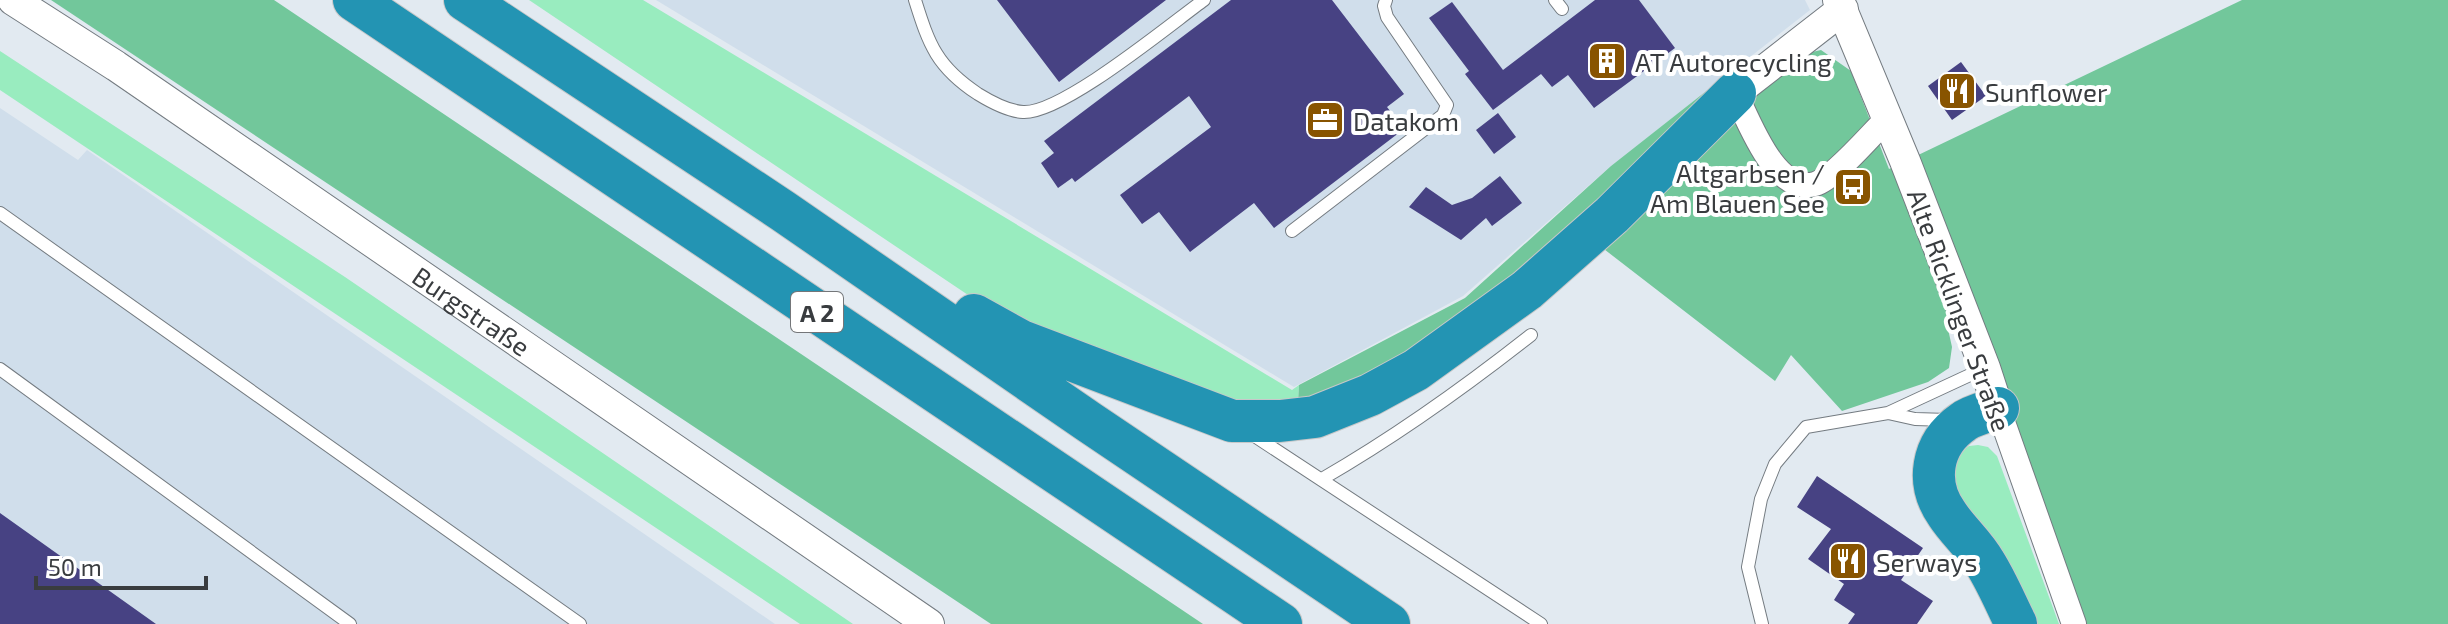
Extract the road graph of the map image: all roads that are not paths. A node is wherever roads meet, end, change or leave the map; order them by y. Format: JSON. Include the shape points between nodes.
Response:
{"nodes":[{"id":1,"x":13,"y":0,"type":"edge"},
{"id":2,"x":354,"y":0,"type":"edge"},
{"id":3,"x":465,"y":0,"type":"edge"},
{"id":4,"x":915,"y":0,"type":"edge"},
{"id":5,"x":1204,"y":0,"type":"edge"},
{"id":6,"x":1386,"y":0,"type":"edge"},
{"id":7,"x":1841,"y":5,"type":"edge"},
{"id":8,"x":1735,"y":93,"type":"junction"},
{"id":9,"x":1888,"y":118,"type":"junction"},
{"id":10,"x":783,"y":211,"type":"junction"},
{"id":11,"x":0,"y":213,"type":"edge"},
{"id":12,"x":1292,"y":231,"type":"dead end"},
{"id":13,"x":1531,"y":335,"type":"dead end"},
{"id":14,"x":1985,"y":368,"type":"junction"},
{"id":15,"x":0,"y":369,"type":"edge"},
{"id":16,"x":1888,"y":413,"type":"junction"},
{"id":17,"x":1981,"y":414,"type":"junction"},
{"id":18,"x":1232,"y":421,"type":"junction"},
{"id":19,"x":1322,"y":479,"type":"junction"},
{"id":20,"x":350,"y":624,"type":"edge"},
{"id":21,"x":580,"y":624,"type":"edge"},
{"id":22,"x":929,"y":624,"type":"edge"},
{"id":23,"x":1281,"y":624,"type":"edge"},
{"id":24,"x":1389,"y":624,"type":"edge"},
{"id":25,"x":1541,"y":624,"type":"edge"},
{"id":26,"x":1762,"y":624,"type":"edge"},
{"id":27,"x":2016,"y":624,"type":"edge"},
{"id":28,"x":2074,"y":624,"type":"edge"}],
"edges":[{"from":1,"to":22,"type":"street","name":"Burgstraße"},
{"from":2,"to":23,"type":"highway","number":"A 2"},
{"from":3,"to":10,"type":"highway","number":"A 2"},
{"from":4,"to":5,"type":"lane","via":[[928,41],[942,63],[994,104],[1023,112],[1058,103]]},
{"from":6,"to":12,"type":"lane","via":[[1387,17],[1447,105],[1443,115]]},
{"from":7,"to":8,"type":"street"},
{"from":7,"to":9,"type":"street","name":"Alte Ricklinger Straße"},
{"from":8,"to":9,"type":"street","via":[[1777,171],[1789,181],[1813,185]]},
{"from":8,"to":18,"type":"highway","via":[[1527,290],[1416,370],[1315,417]]},
{"from":9,"to":14,"type":"street","name":"Alte Ricklinger Straße"},
{"from":10,"to":18,"type":"highway","via":[[1021,341]]},
{"from":10,"to":24,"type":"highway","number":"A 2"},
{"from":11,"to":21,"type":"lane"},
{"from":13,"to":19,"type":"lane","via":[[1476,378]]},
{"from":14,"to":16,"type":"lane"},
{"from":14,"to":17,"type":"street","name":"Alte Ricklinger Straße"},
{"from":15,"to":20,"type":"lane"},
{"from":16,"to":17,"type":"lane","via":[[1915,419]]},
{"from":16,"to":26,"type":"lane","via":[[1806,427],[1775,464],[1761,499],[1748,567]]},
{"from":17,"to":27,"type":"highway","via":[[1947,436],[1938,451],[1933,484],[1945,512],[1985,561]]},
{"from":17,"to":28,"type":"street","name":"Alte Ricklinger Straße"},
{"from":18,"to":19,"type":"lane"},
{"from":19,"to":25,"type":"lane"}]}
